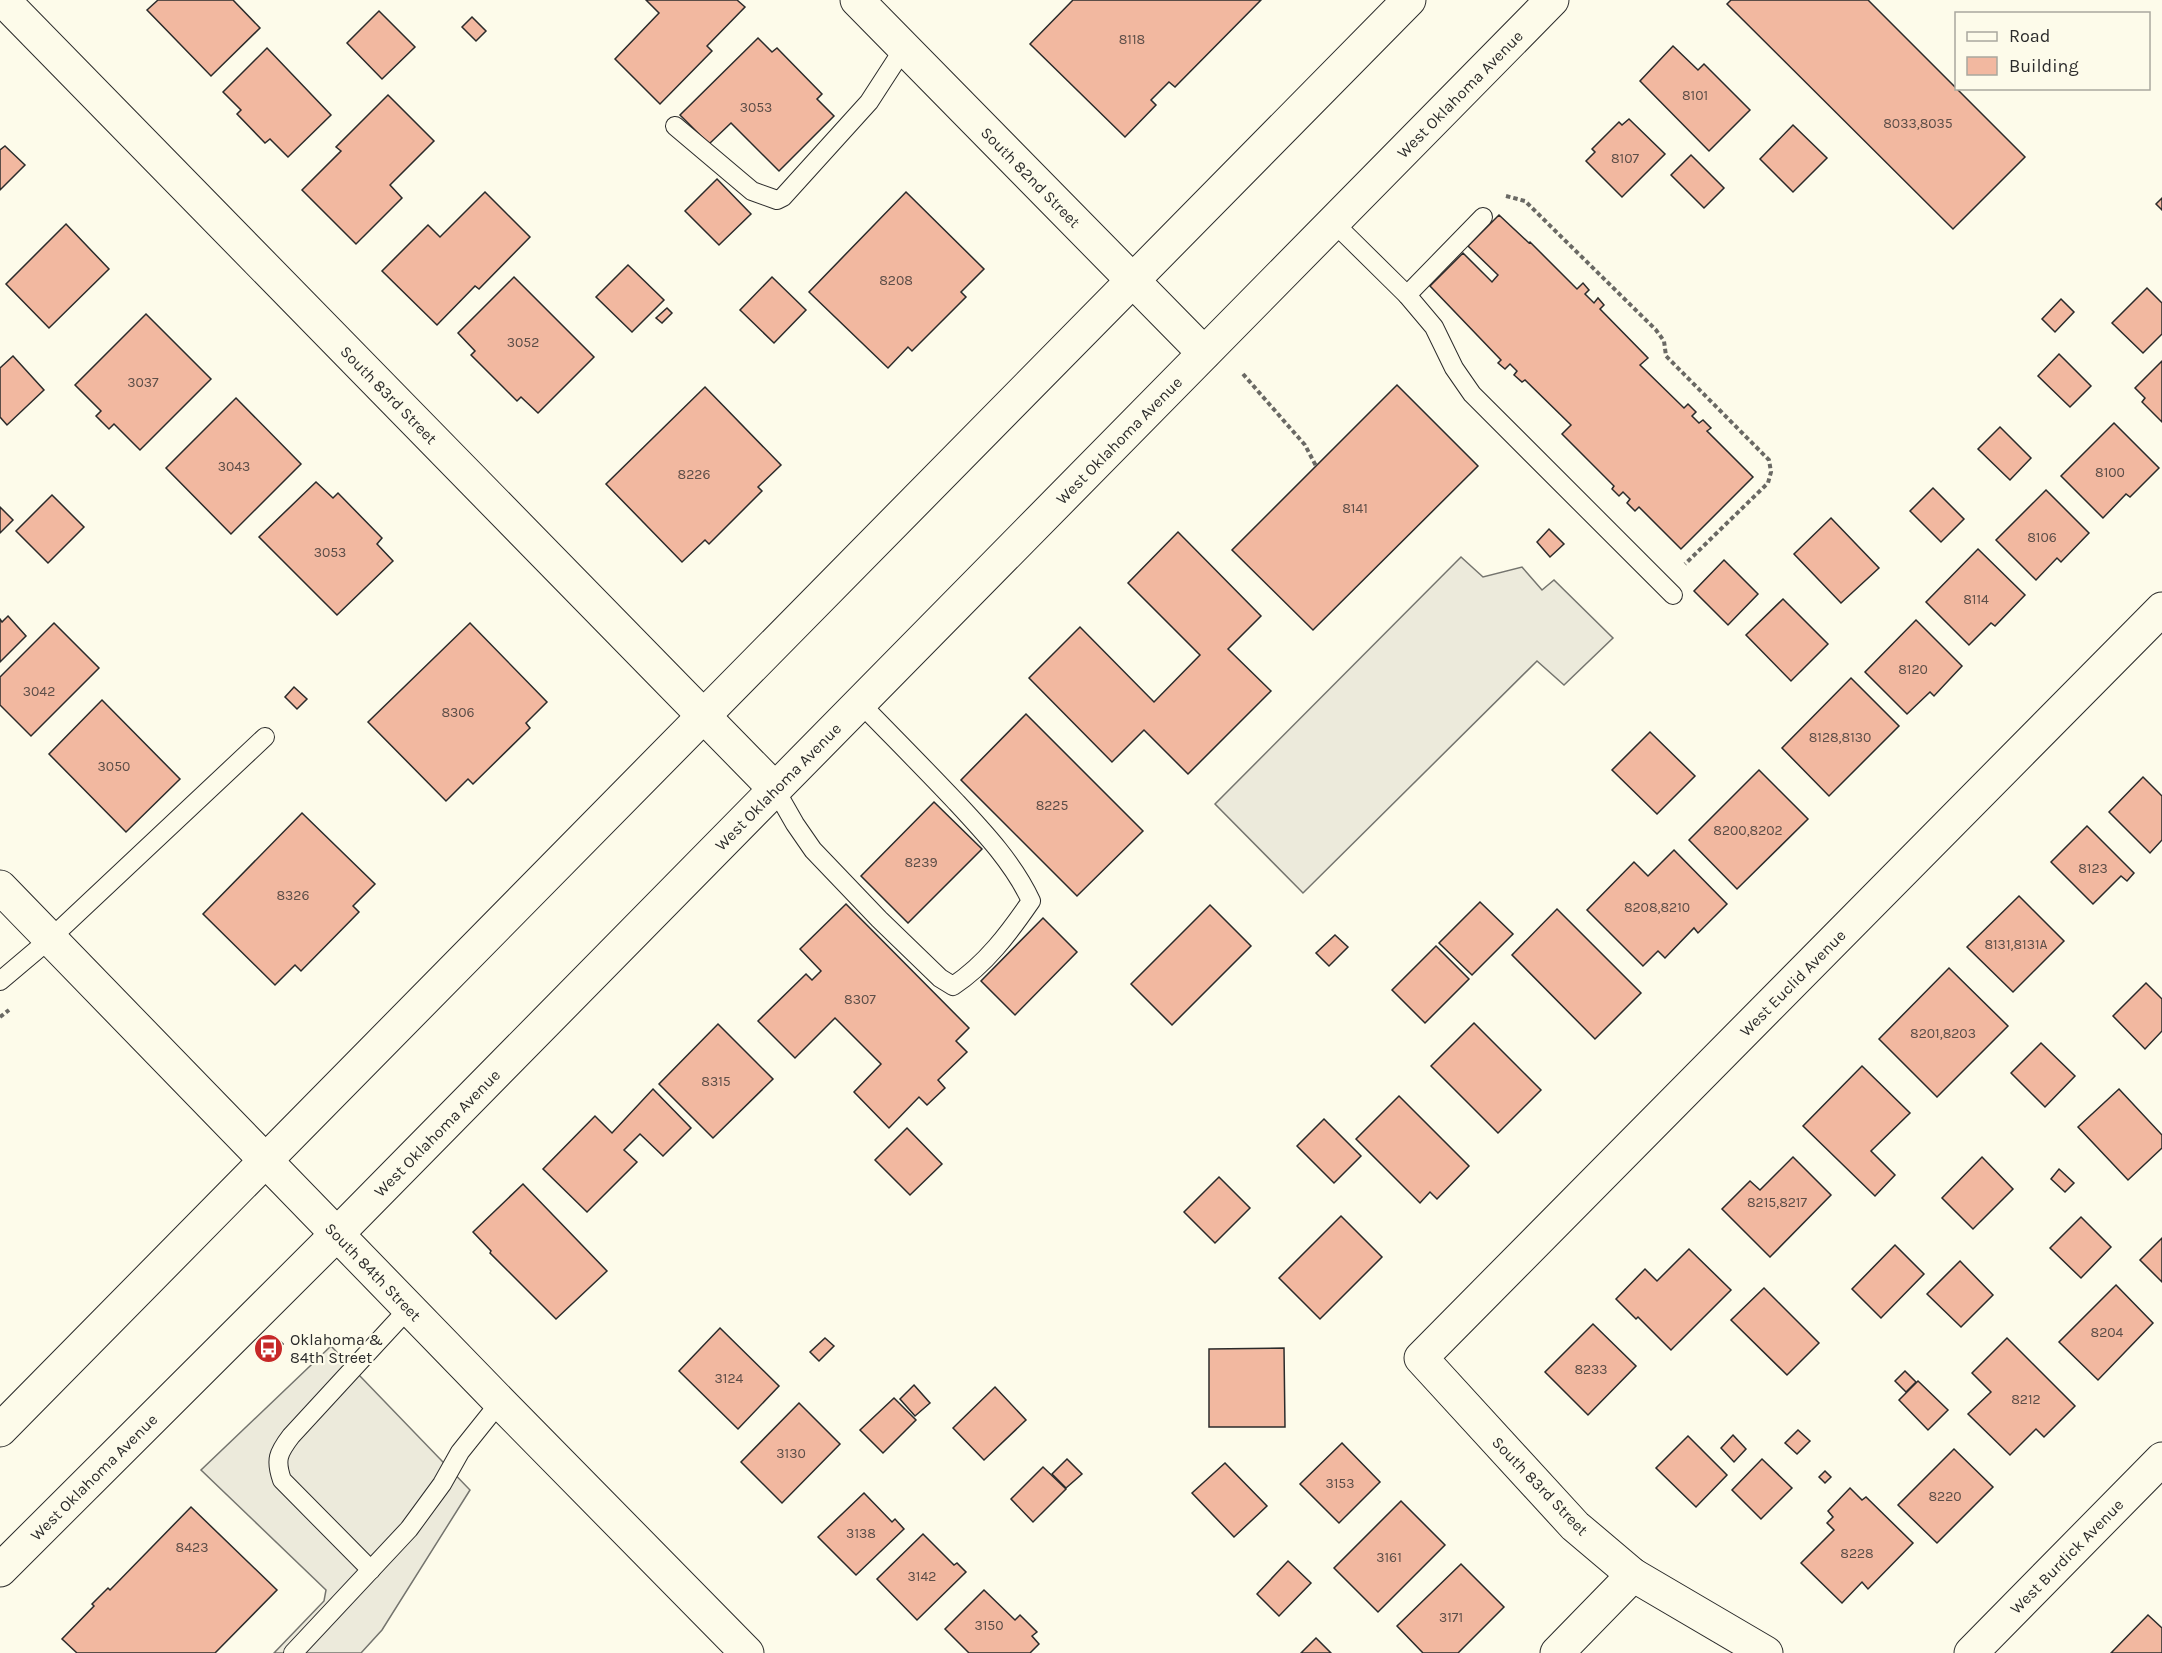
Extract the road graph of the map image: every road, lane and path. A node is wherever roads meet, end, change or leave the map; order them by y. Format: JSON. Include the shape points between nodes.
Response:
{"nodes":[{"id":1,"x":3,"y":0,"type":"edge"},
{"id":2,"x":856,"y":0,"type":"edge"},
{"id":3,"x":1409,"y":0,"type":"edge"},
{"id":4,"x":1552,"y":0,"type":"edge"},
{"id":5,"x":904,"y":48,"type":"junction"},
{"id":6,"x":675,"y":126,"type":"dead end"},
{"id":7,"x":1483,"y":217,"type":"joint"},
{"id":8,"x":1333,"y":222,"type":"junction"},
{"id":9,"x":1133,"y":281,"type":"junction"},
{"id":10,"x":1407,"y":295,"type":"junction"},
{"id":11,"x":1204,"y":353,"type":"junction"},
{"id":12,"x":1243,"y":374,"type":"dead end"},
{"id":13,"x":1316,"y":465,"type":"dead end"},
{"id":14,"x":1669,"y":590,"type":"joint"},
{"id":15,"x":2162,"y":609,"type":"edge"},
{"id":16,"x":860,"y":703,"type":"junction"},
{"id":17,"x":704,"y":717,"type":"junction"},
{"id":18,"x":265,"y":737,"type":"dead end"},
{"id":19,"x":775,"y":789,"type":"junction"},
{"id":20,"x":0,"y":886,"type":"edge"},
{"id":21,"x":51,"y":938,"type":"junction"},
{"id":22,"x":0,"y":981,"type":"edge"},
{"id":23,"x":266,"y":1161,"type":"junction"},
{"id":24,"x":337,"y":1233,"type":"junction"},
{"id":25,"x":409,"y":1308,"type":"junction"},
{"id":26,"x":1421,"y":1358,"type":"joint"},
{"id":27,"x":500,"y":1402,"type":"junction"},
{"id":28,"x":0,"y":1430,"type":"edge"},
{"id":29,"x":2162,"y":1459,"type":"edge"},
{"id":30,"x":0,"y":1570,"type":"edge"},
{"id":31,"x":371,"y":1570,"type":"junction"},
{"id":32,"x":1634,"y":1575,"type":"junction"},
{"id":33,"x":293,"y":1653,"type":"edge"},
{"id":34,"x":747,"y":1653,"type":"edge"},
{"id":35,"x":1557,"y":1653,"type":"edge"},
{"id":36,"x":1767,"y":1653,"type":"edge"},
{"id":37,"x":1971,"y":1653,"type":"edge"}],
"edges":[{"from":1,"to":17,"type":"street","name":"South 83rd Street"},
{"from":2,"to":5,"type":"street","name":"South 82nd Street"},
{"from":3,"to":9,"type":"street"},
{"from":4,"to":8,"type":"street","name":"West Oklahoma Avenue"},
{"from":5,"to":6,"type":"lane","via":[[869,102],[777,200],[752,191]]},
{"from":5,"to":9,"type":"street","name":"South 82nd Street"},
{"from":7,"to":10,"type":"lane"},
{"from":7,"to":14,"type":"path","via":[[1486,201],[1504,196],[1525,201],[1656,330],[1664,341],[1666,356],[1769,460],[1768,483]]},
{"from":8,"to":10,"type":"lane"},
{"from":8,"to":11,"type":"street","name":"West Oklahoma Avenue"},
{"from":9,"to":11,"type":"street","name":"South 82nd Street"},
{"from":9,"to":17,"type":"street"},
{"from":10,"to":14,"type":"lane","via":[[1434,327],[1472,394]]},
{"from":11,"to":16,"type":"street","name":"West Oklahoma Avenue"},
{"from":12,"to":13,"type":"path","via":[[1305,446]]},
{"from":15,"to":26,"type":"street","name":"West Euclid Avenue"},
{"from":16,"to":19,"type":"street","name":"West Oklahoma Avenue"},
{"from":16,"to":19,"type":"lane","via":[[983,831],[1022,882],[1031,901],[1005,939],[970,975],[953,986],[879,920],[813,850]]},
{"from":17,"to":19,"type":"street","name":"South 83rd Street"},
{"from":17,"to":23,"type":"street"},
{"from":18,"to":21,"type":"lane"},
{"from":19,"to":24,"type":"street","name":"West Oklahoma Avenue"},
{"from":20,"to":21,"type":"street","name":"South 84th Street"},
{"from":21,"to":22,"type":"lane"},
{"from":21,"to":23,"type":"street","name":"South 84th Street"},
{"from":23,"to":24,"type":"street","name":"South 84th Street"},
{"from":23,"to":28,"type":"street"},
{"from":24,"to":25,"type":"street","name":"South 84th Street"},
{"from":24,"to":30,"type":"street","name":"West Oklahoma Avenue"},
{"from":25,"to":27,"type":"street","name":"South 84th Street"},
{"from":25,"to":31,"type":"lane","via":[[291,1436],[280,1450],[277,1466],[282,1480]]},
{"from":26,"to":32,"type":"street","name":"South 83rd Street","via":[[1575,1526]]},
{"from":27,"to":31,"type":"lane","via":[[460,1452],[409,1529]]},
{"from":27,"to":34,"type":"street","name":"South 84th Street"},
{"from":29,"to":37,"type":"street","name":"West Burdick Avenue"},
{"from":31,"to":33,"type":"lane"},
{"from":32,"to":35,"type":"street"},
{"from":32,"to":36,"type":"street","name":"South 83rd Street"}]}
